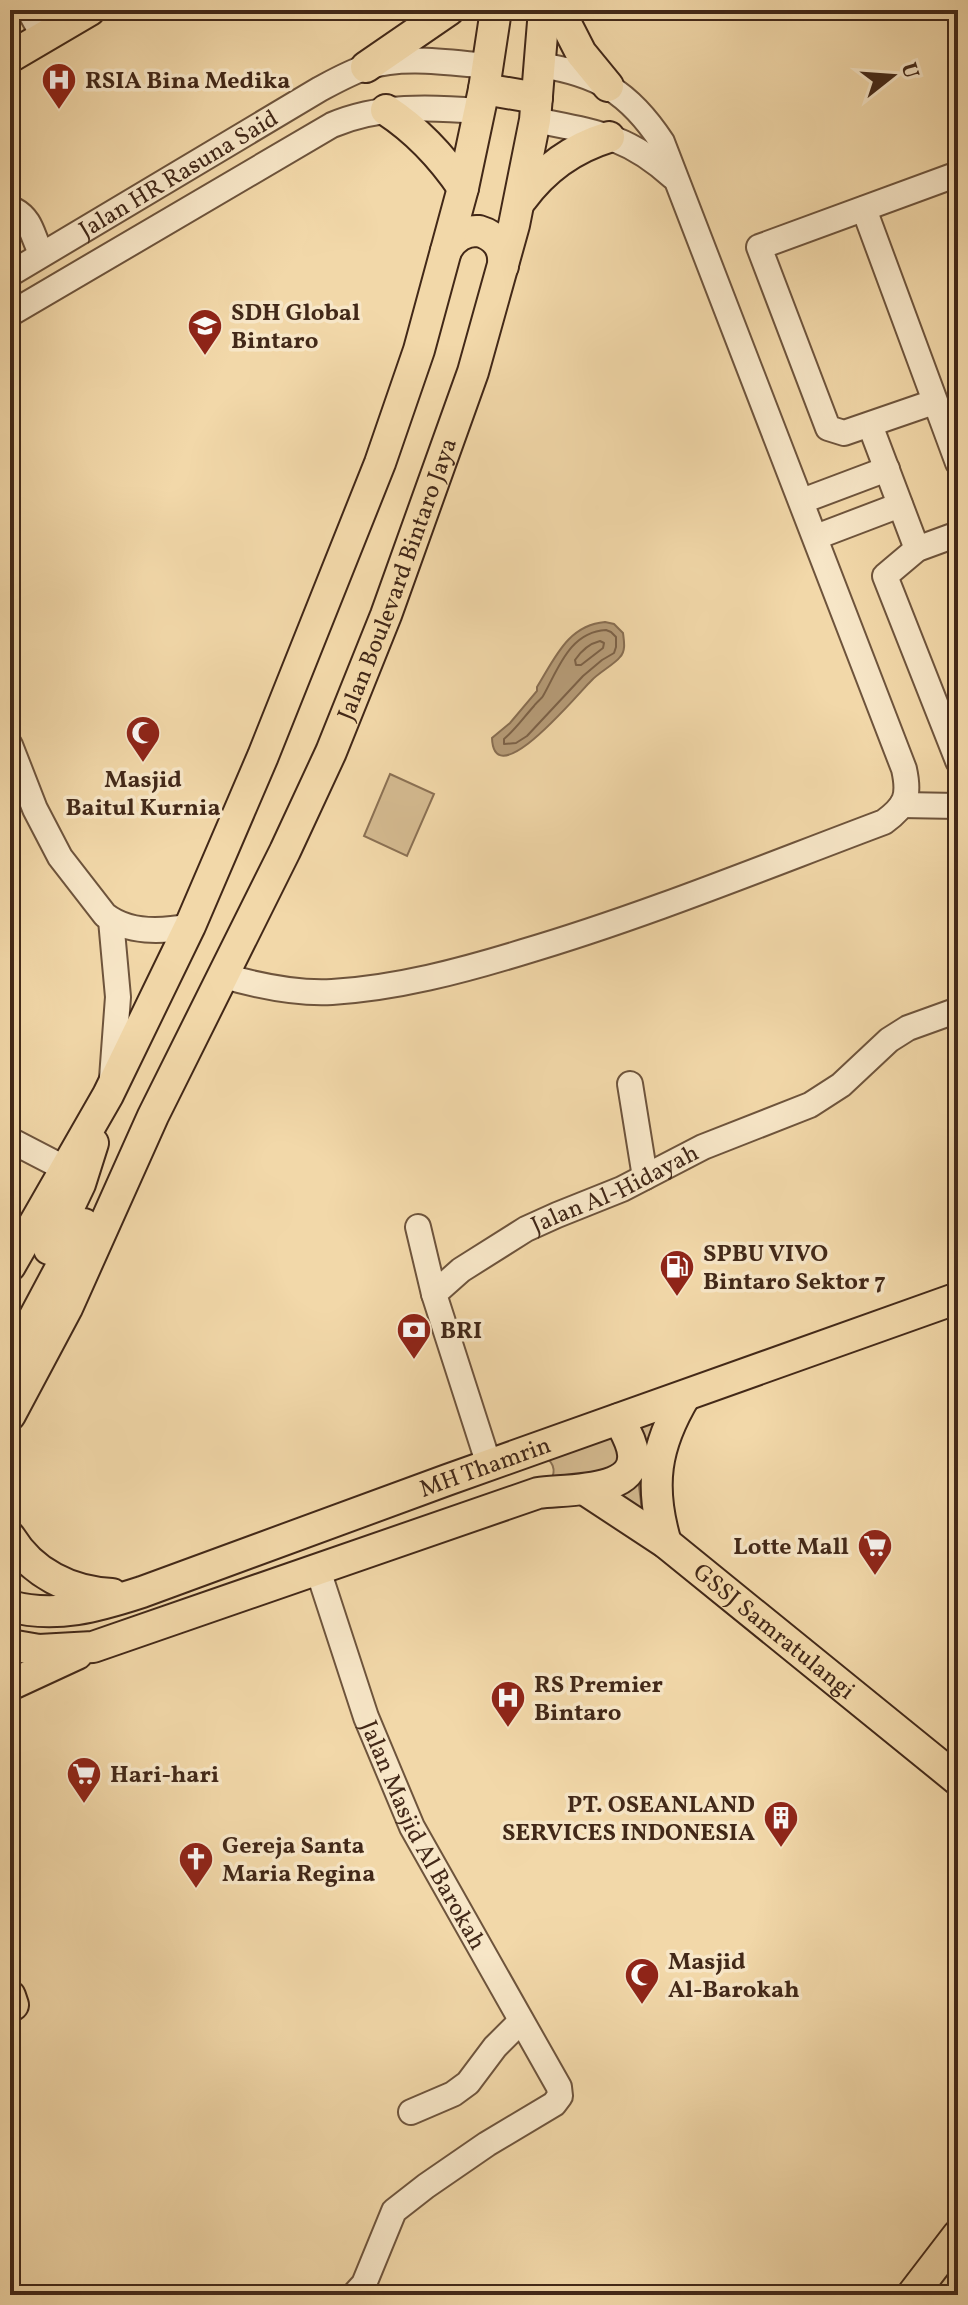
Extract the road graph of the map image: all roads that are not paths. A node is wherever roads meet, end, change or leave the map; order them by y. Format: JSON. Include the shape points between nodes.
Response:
{"nodes":[{"id":1,"x":29,"y":10,"type":"edge"},
{"id":2,"x":449,"y":10,"type":"edge"},
{"id":3,"x":496,"y":10,"type":"edge"},
{"id":4,"x":544,"y":10,"type":"edge"},
{"id":5,"x":559,"y":10,"type":"edge"},
{"id":6,"x":83,"y":12,"type":"edge"},
{"id":7,"x":44,"y":37,"type":"junction"},
{"id":8,"x":10,"y":57,"type":"edge"},
{"id":9,"x":540,"y":65,"type":"junction"},
{"id":10,"x":366,"y":67,"type":"junction"},
{"id":11,"x":608,"y":86,"type":"junction"},
{"id":12,"x":484,"y":89,"type":"junction"},
{"id":13,"x":536,"y":109,"type":"junction"},
{"id":14,"x":386,"y":110,"type":"junction"},
{"id":15,"x":609,"y":137,"type":"junction"},
{"id":16,"x":958,"y":174,"type":"edge"},
{"id":17,"x":176,"y":176,"type":"junction"},
{"id":18,"x":678,"y":182,"type":"junction"},
{"id":19,"x":463,"y":188,"type":"junction"},
{"id":20,"x":520,"y":202,"type":"junction"},
{"id":21,"x":12,"y":206,"type":"edge"},
{"id":22,"x":194,"y":206,"type":"junction"},
{"id":23,"x":864,"y":209,"type":"junction"},
{"id":24,"x":38,"y":249,"type":"junction"},
{"id":25,"x":446,"y":251,"type":"junction"},
{"id":26,"x":503,"y":266,"type":"junction"},
{"id":27,"x":10,"y":274,"type":"edge"},
{"id":28,"x":10,"y":314,"type":"edge"},
{"id":29,"x":934,"y":402,"type":"junction"},
{"id":30,"x":870,"y":425,"type":"junction"},
{"id":31,"x":958,"y":463,"type":"edge"},
{"id":32,"x":887,"y":469,"type":"junction"},
{"id":33,"x":802,"y":501,"type":"junction"},
{"id":34,"x":900,"y":505,"type":"junction"},
{"id":35,"x":958,"y":534,"type":"edge"},
{"id":36,"x":816,"y":537,"type":"junction"},
{"id":37,"x":917,"y":549,"type":"junction"},
{"id":38,"x":10,"y":745,"type":"edge"},
{"id":39,"x":958,"y":761,"type":"edge"},
{"id":40,"x":902,"y":805,"type":"junction"},
{"id":41,"x":958,"y":806,"type":"edge"},
{"id":42,"x":111,"y":920,"type":"junction"},
{"id":43,"x":190,"y":926,"type":"junction"},
{"id":44,"x":224,"y":976,"type":"junction"},
{"id":45,"x":958,"y":1010,"type":"edge"},
{"id":46,"x":630,"y":1084,"type":"dead end"},
{"id":47,"x":109,"y":1091,"type":"junction"},
{"id":48,"x":153,"y":1116,"type":"junction"},
{"id":49,"x":10,"y":1140,"type":"edge"},
{"id":50,"x":645,"y":1177,"type":"junction"},
{"id":51,"x":81,"y":1182,"type":"junction"},
{"id":52,"x":418,"y":1227,"type":"dead end"},
{"id":53,"x":10,"y":1266,"type":"edge"},
{"id":54,"x":434,"y":1294,"type":"junction"},
{"id":55,"x":958,"y":1298,"type":"edge"},
{"id":56,"x":10,"y":1321,"type":"edge"},
{"id":57,"x":10,"y":1363,"type":"edge"},
{"id":58,"x":685,"y":1396,"type":"junction"},
{"id":59,"x":10,"y":1415,"type":"edge"},
{"id":60,"x":619,"y":1419,"type":"junction"},
{"id":61,"x":489,"y":1465,"type":"junction"},
{"id":62,"x":587,"y":1491,"type":"junction"},
{"id":63,"x":10,"y":1537,"type":"edge"},
{"id":64,"x":666,"y":1543,"type":"junction"},
{"id":65,"x":318,"y":1570,"type":"junction"},
{"id":66,"x":142,"y":1592,"type":"junction"},
{"id":67,"x":10,"y":1606,"type":"edge"},
{"id":68,"x":10,"y":1645,"type":"edge"},
{"id":69,"x":93,"y":1647,"type":"junction"},
{"id":70,"x":10,"y":1685,"type":"edge"},
{"id":71,"x":958,"y":1780,"type":"edge"},
{"id":72,"x":521,"y":2021,"type":"junction"},
{"id":73,"x":411,"y":2112,"type":"dead end"},
{"id":74,"x":958,"y":2235,"type":"edge"},
{"id":75,"x":354,"y":2295,"type":"edge"},
{"id":76,"x":912,"y":2295,"type":"edge"}],
"edges":[{"from":1,"to":7,"type":"street"},
{"from":2,"to":10,"type":"main road"},
{"from":3,"to":12,"type":"main road","name":"Jalan Boulevard Bintaro Jaya"},
{"from":4,"to":9,"type":"main road","name":"Jalan Boulevard Bintaro Jaya"},
{"from":5,"to":11,"type":"main road","via":[[581,53]]},
{"from":6,"to":7,"type":"main road"},
{"from":7,"to":8,"type":"main road"},
{"from":9,"to":11,"type":"street","via":[[582,73]]},
{"from":9,"to":13,"type":"main road","name":"Jalan Boulevard Bintaro Jaya"},
{"from":10,"to":12,"type":"street","name":"Jalan HR Rasuna Said","via":[[450,62]]},
{"from":10,"to":17,"type":"street","name":"Jalan HR Rasuna Said"},
{"from":11,"to":18,"type":"street","via":[[653,129]]},
{"from":12,"to":13,"type":"main road"},
{"from":12,"to":14,"type":"street","name":"Jalan HR Rasuna Said","via":[[443,109]]},
{"from":12,"to":19,"type":"main road","name":"Jalan Boulevard Bintaro Jaya"},
{"from":13,"to":15,"type":"street"},
{"from":13,"to":20,"type":"main road","name":"Jalan Boulevard Bintaro Jaya"},
{"from":14,"to":19,"type":"main road","via":[[431,146]]},
{"from":14,"to":22,"type":"street","name":"Jalan HR Rasuna Said","via":[[332,125]]},
{"from":15,"to":18,"type":"street","via":[[645,153]]},
{"from":15,"to":20,"type":"main road","via":[[558,162]]},
{"from":16,"to":23,"type":"street"},
{"from":17,"to":22,"type":"street"},
{"from":17,"to":24,"type":"street","name":"Jalan HR Rasuna Said"},
{"from":18,"to":33,"type":"street"},
{"from":19,"to":25,"type":"main road","name":"Jalan Boulevard Bintaro Jaya"},
{"from":20,"to":26,"type":"main road","name":"Jalan Boulevard Bintaro Jaya"},
{"from":21,"to":24,"type":"street","via":[[34,233]]},
{"from":22,"to":28,"type":"street","name":"Jalan HR Rasuna Said"},
{"from":23,"to":29,"type":"street"},
{"from":23,"to":30,"type":"street","via":[[759,247],[828,428],[844,433]]},
{"from":24,"to":27,"type":"street","name":"Jalan HR Rasuna Said"},
{"from":25,"to":26,"type":"main road","via":[[459,235],[479,231],[497,241]]},
{"from":25,"to":43,"type":"main road","name":"Jalan Boulevard Bintaro Jaya","via":[[380,463]]},
{"from":26,"to":44,"type":"main road","name":"Jalan Boulevard Bintaro Jaya","via":[[473,372],[379,634],[331,752]]},
{"from":29,"to":30,"type":"street"},
{"from":29,"to":31,"type":"street"},
{"from":30,"to":32,"type":"street"},
{"from":32,"to":33,"type":"street"},
{"from":32,"to":34,"type":"street"},
{"from":33,"to":36,"type":"street"},
{"from":34,"to":36,"type":"street"},
{"from":34,"to":37,"type":"street"},
{"from":35,"to":37,"type":"street"},
{"from":36,"to":40,"type":"street","via":[[904,769],[908,786]]},
{"from":37,"to":39,"type":"street","via":[[885,576]]},
{"from":38,"to":42,"type":"street","via":[[60,857]]},
{"from":40,"to":41,"type":"street"},
{"from":40,"to":44,"type":"street","via":[[884,822],[591,932],[463,970],[329,992],[259,986]]},
{"from":42,"to":43,"type":"street","via":[[158,931]]},
{"from":42,"to":47,"type":"street","via":[[118,997]]},
{"from":43,"to":47,"type":"main road","name":"Jalan Boulevard Bintaro Jaya"},
{"from":44,"to":48,"type":"main road","name":"Jalan Boulevard Bintaro Jaya"},
{"from":45,"to":50,"type":"street","name":"Jalan Al-Hidayah","via":[[889,1040],[841,1085],[810,1105],[703,1147]]},
{"from":46,"to":50,"type":"street"},
{"from":47,"to":51,"type":"main road","name":"Jalan Boulevard Bintaro Jaya"},
{"from":48,"to":51,"type":"main road","name":"Jalan Boulevard Bintaro Jaya"},
{"from":48,"to":59,"type":"main road","name":"Jalan Boulevard Bintaro Jaya","via":[[83,1275]]},
{"from":49,"to":51,"type":"street"},
{"from":50,"to":54,"type":"street","name":"Jalan Al-Hidayah","via":[[526,1229],[461,1270]]},
{"from":51,"to":53,"type":"main road","name":"Jalan Boulevard Bintaro Jaya"},
{"from":51,"to":56,"type":"main road","name":"Jalan Boulevard Bintaro Jaya"},
{"from":51,"to":57,"type":"main road","name":"Jalan Boulevard Bintaro Jaya","via":[[51,1290]]},
{"from":52,"to":54,"type":"street"},
{"from":54,"to":61,"type":"street"},
{"from":55,"to":58,"type":"main road","name":"MH Thamrin"},
{"from":58,"to":60,"type":"main road","name":"MH Thamrin"},
{"from":58,"to":64,"type":"main road","via":[[662,1442],[657,1467],[658,1518]]},
{"from":60,"to":61,"type":"main road","name":"MH Thamrin"},
{"from":60,"to":62,"type":"main road","via":[[633,1451],[629,1472]]},
{"from":61,"to":66,"type":"main road","name":"MH Thamrin"},
{"from":62,"to":64,"type":"main road","name":"GSSJ Samratulangi"},
{"from":62,"to":65,"type":"main road","name":"MH Thamrin","via":[[538,1493]]},
{"from":63,"to":66,"type":"main road","via":[[32,1563],[74,1588]]},
{"from":64,"to":71,"type":"main road","name":"GSSJ Samratulangi"},
{"from":65,"to":69,"type":"main road","name":"MH Thamrin"},
{"from":65,"to":72,"type":"street","name":"Jalan Masjid Al Barokah","via":[[366,1717],[412,1827]]},
{"from":66,"to":67,"type":"main road","name":"MH Thamrin","via":[[58,1612]]},
{"from":68,"to":69,"type":"main road","name":"MH Thamrin","via":[[39,1650]]},
{"from":69,"to":70,"type":"main road"},
{"from":72,"to":73,"type":"street","via":[[468,2083]]},
{"from":72,"to":75,"type":"street","name":"Jalan Masjid Al Barokah","via":[[560,2096],[394,2211],[364,2284]]},
{"from":74,"to":76,"type":"main road"}]}
